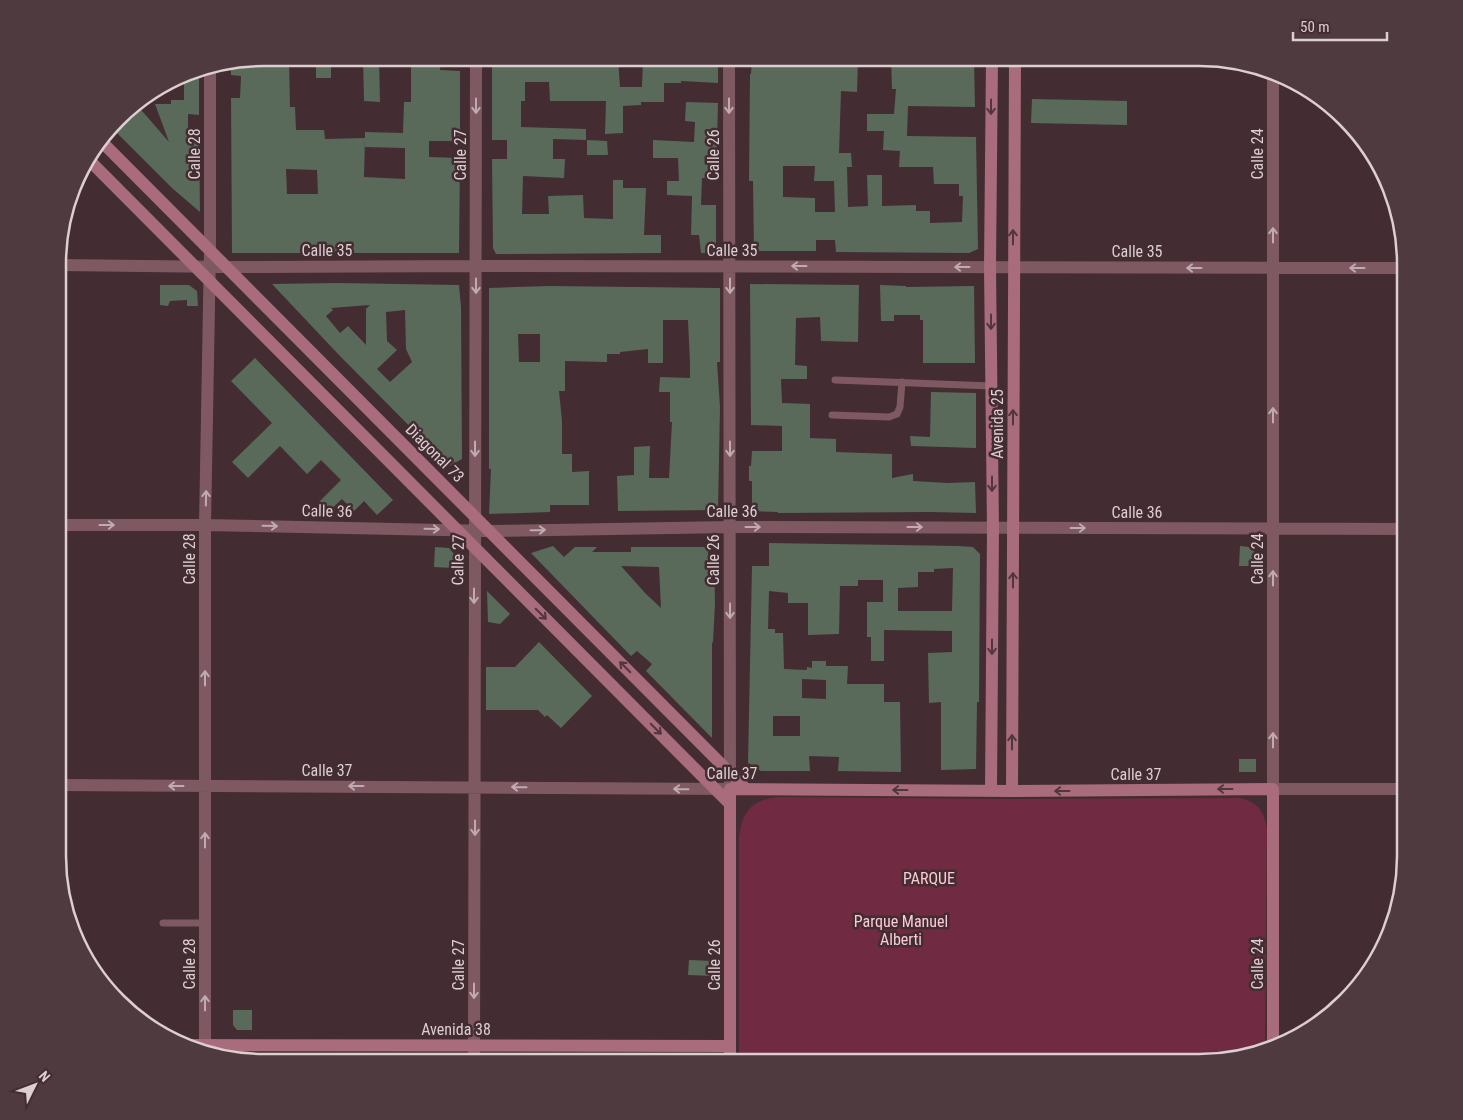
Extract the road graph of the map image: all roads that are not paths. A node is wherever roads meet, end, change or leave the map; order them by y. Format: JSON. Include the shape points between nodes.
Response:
{"nodes":[{"id":1,"x":476,"y":66,"type":"edge"},
{"id":2,"x":729,"y":66,"type":"edge"},
{"id":3,"x":992,"y":66,"type":"edge"},
{"id":4,"x":1015,"y":66,"type":"edge"},
{"id":5,"x":210,"y":74,"type":"edge"},
{"id":6,"x":1273,"y":80,"type":"edge"},
{"id":7,"x":106,"y":146,"type":"edge"},
{"id":8,"x":93,"y":164,"type":"edge"},
{"id":9,"x":210,"y":250,"type":"junction"},
{"id":10,"x":66,"y":265,"type":"edge"},
{"id":11,"x":194,"y":266,"type":"junction"},
{"id":12,"x":210,"y":266,"type":"junction"},
{"id":13,"x":476,"y":266,"type":"junction"},
{"id":14,"x":730,"y":266,"type":"junction"},
{"id":15,"x":228,"y":267,"type":"junction"},
{"id":16,"x":990,"y":267,"type":"junction"},
{"id":17,"x":1013,"y":267,"type":"junction"},
{"id":18,"x":1273,"y":268,"type":"junction"},
{"id":19,"x":1397,"y":268,"type":"edge"},
{"id":20,"x":209,"y":282,"type":"junction"},
{"id":21,"x":835,"y":380,"type":"dead end"},
{"id":22,"x":902,"y":382,"type":"junction"},
{"id":23,"x":991,"y":386,"type":"junction"},
{"id":24,"x":832,"y":415,"type":"dead end"},
{"id":25,"x":475,"y":517,"type":"junction"},
{"id":26,"x":66,"y":525,"type":"edge"},
{"id":27,"x":205,"y":525,"type":"junction"},
{"id":28,"x":730,"y":527,"type":"junction"},
{"id":29,"x":992,"y":528,"type":"junction"},
{"id":30,"x":1014,"y":528,"type":"junction"},
{"id":31,"x":1273,"y":529,"type":"junction"},
{"id":32,"x":1397,"y":529,"type":"edge"},
{"id":33,"x":457,"y":530,"type":"junction"},
{"id":34,"x":475,"y":531,"type":"junction"},
{"id":35,"x":489,"y":531,"type":"junction"},
{"id":36,"x":475,"y":547,"type":"junction"},
{"id":37,"x":730,"y":773,"type":"junction"},
{"id":38,"x":66,"y":785,"type":"edge"},
{"id":39,"x":206,"y":786,"type":"junction"},
{"id":40,"x":475,"y":786,"type":"junction"},
{"id":41,"x":716,"y":789,"type":"junction"},
{"id":42,"x":730,"y":789,"type":"junction"},
{"id":43,"x":746,"y":789,"type":"junction"},
{"id":44,"x":1273,"y":789,"type":"junction"},
{"id":45,"x":1397,"y":789,"type":"edge"},
{"id":46,"x":991,"y":791,"type":"junction"},
{"id":47,"x":1012,"y":791,"type":"junction"},
{"id":48,"x":730,"y":804,"type":"junction"},
{"id":49,"x":162,"y":923,"type":"dead end"},
{"id":50,"x":205,"y":923,"type":"junction"},
{"id":51,"x":1273,"y":1040,"type":"edge"},
{"id":52,"x":206,"y":1045,"type":"edge"},
{"id":53,"x":474,"y":1045,"type":"junction"},
{"id":54,"x":730,"y":1046,"type":"junction"},
{"id":55,"x":217,"y":1048,"type":"edge"},
{"id":56,"x":474,"y":1054,"type":"edge"},
{"id":57,"x":730,"y":1054,"type":"edge"}],
"edges":[{"from":1,"to":13,"type":"street","name":"Calle 27","one_way":true},
{"from":2,"to":14,"type":"street","name":"Calle 26","one_way":true},
{"from":3,"to":16,"type":"main road","name":"Avenida 25","one_way":true},
{"from":17,"to":4,"type":"main road","name":"Avenida 25","one_way":true},
{"from":5,"to":9,"type":"street","name":"Calle 28"},
{"from":18,"to":6,"type":"street","name":"Calle 24","one_way":true},
{"from":7,"to":9,"type":"main road","name":"Diagonal 73"},
{"from":8,"to":11,"type":"main road"},
{"from":9,"to":12,"type":"street","name":"Calle 28"},
{"from":9,"to":15,"type":"main road","name":"Diagonal 73"},
{"from":10,"to":11,"type":"street","name":"Calle 35"},
{"from":11,"to":12,"type":"street","name":"Calle 35"},
{"from":11,"to":20,"type":"main road"},
{"from":12,"to":15,"type":"street","name":"Calle 35"},
{"from":12,"to":20,"type":"street","name":"Calle 28"},
{"from":13,"to":14,"type":"street","name":"Calle 35"},
{"from":13,"to":15,"type":"street","name":"Calle 35"},
{"from":13,"to":25,"type":"street","name":"Calle 27","one_way":true},
{"from":16,"to":14,"type":"street","name":"Calle 35","one_way":true},
{"from":14,"to":28,"type":"street","name":"Calle 26","one_way":true},
{"from":15,"to":25,"type":"main road","name":"Diagonal 73"},
{"from":16,"to":17,"type":"street","name":"Calle 35"},
{"from":16,"to":23,"type":"main road","name":"Avenida 25","one_way":true},
{"from":18,"to":17,"type":"street","name":"Calle 35","one_way":true},
{"from":30,"to":17,"type":"main road","name":"Avenida 25","one_way":true},
{"from":19,"to":18,"type":"street","name":"Calle 35","one_way":true},
{"from":31,"to":18,"type":"street","name":"Calle 24","one_way":true},
{"from":27,"to":20,"type":"street","name":"Calle 28","one_way":true},
{"from":20,"to":33,"type":"main road"},
{"from":21,"to":22,"type":"lane"},
{"from":22,"to":23,"type":"lane"},
{"from":22,"to":24,"type":"lane","via":[[897,414],[889,417]]},
{"from":23,"to":29,"type":"main road","name":"Avenida 25","one_way":true},
{"from":25,"to":34,"type":"street","name":"Calle 27"},
{"from":25,"to":35,"type":"main road","name":"Diagonal 73"},
{"from":26,"to":27,"type":"street","name":"Calle 36","one_way":true},
{"from":27,"to":33,"type":"street","name":"Calle 36","one_way":true},
{"from":39,"to":27,"type":"street","name":"Calle 28","one_way":true},
{"from":28,"to":29,"type":"street","name":"Calle 36","one_way":true},
{"from":35,"to":28,"type":"street","name":"Calle 36","one_way":true},
{"from":28,"to":37,"type":"street","name":"Calle 26","one_way":true},
{"from":29,"to":30,"type":"street","name":"Calle 36"},
{"from":29,"to":46,"type":"main road","name":"Avenida 25","one_way":true},
{"from":30,"to":31,"type":"street","name":"Calle 36","one_way":true},
{"from":47,"to":30,"type":"main road","name":"Avenida 25","one_way":true},
{"from":31,"to":32,"type":"street","name":"Calle 36"},
{"from":44,"to":31,"type":"street","name":"Calle 24","one_way":true},
{"from":33,"to":34,"type":"street","name":"Calle 36"},
{"from":33,"to":36,"type":"main road"},
{"from":34,"to":35,"type":"street","name":"Calle 36"},
{"from":34,"to":36,"type":"street","name":"Calle 27"},
{"from":37,"to":35,"type":"main road","name":"Diagonal 73","one_way":true},
{"from":36,"to":40,"type":"street","name":"Calle 27","one_way":true},
{"from":36,"to":41,"type":"main road","one_way":true},
{"from":37,"to":42,"type":"street","name":"Calle 26"},
{"from":37,"to":43,"type":"main road","name":"Diagonal 73"},
{"from":39,"to":38,"type":"street","name":"Calle 37","one_way":true},
{"from":40,"to":39,"type":"street","name":"Calle 37","one_way":true},
{"from":50,"to":39,"type":"street","name":"Calle 28","one_way":true},
{"from":41,"to":40,"type":"street","name":"Calle 37","one_way":true},
{"from":40,"to":53,"type":"street","name":"Calle 27","one_way":true},
{"from":41,"to":42,"type":"street","name":"Calle 37"},
{"from":41,"to":48,"type":"main road"},
{"from":42,"to":43,"type":"main road","name":"Calle 37"},
{"from":42,"to":48,"type":"main road","name":"Calle 26"},
{"from":46,"to":43,"type":"main road","name":"Calle 37","one_way":true},
{"from":44,"to":45,"type":"street","name":"Calle 37"},
{"from":44,"to":47,"type":"main road","name":"Calle 37","one_way":true},
{"from":44,"to":51,"type":"main road","name":"Calle 24"},
{"from":46,"to":47,"type":"main road","name":"Calle 37"},
{"from":48,"to":54,"type":"main road","name":"Calle 26"},
{"from":49,"to":50,"type":"lane"},
{"from":52,"to":50,"type":"street","name":"Calle 28","one_way":true},
{"from":53,"to":54,"type":"main road","name":"Avenida 38"},
{"from":53,"to":55,"type":"main road","name":"Avenida 38"},
{"from":53,"to":56,"type":"street","name":"Calle 27"},
{"from":54,"to":57,"type":"main road","name":"Calle 26"}]}
